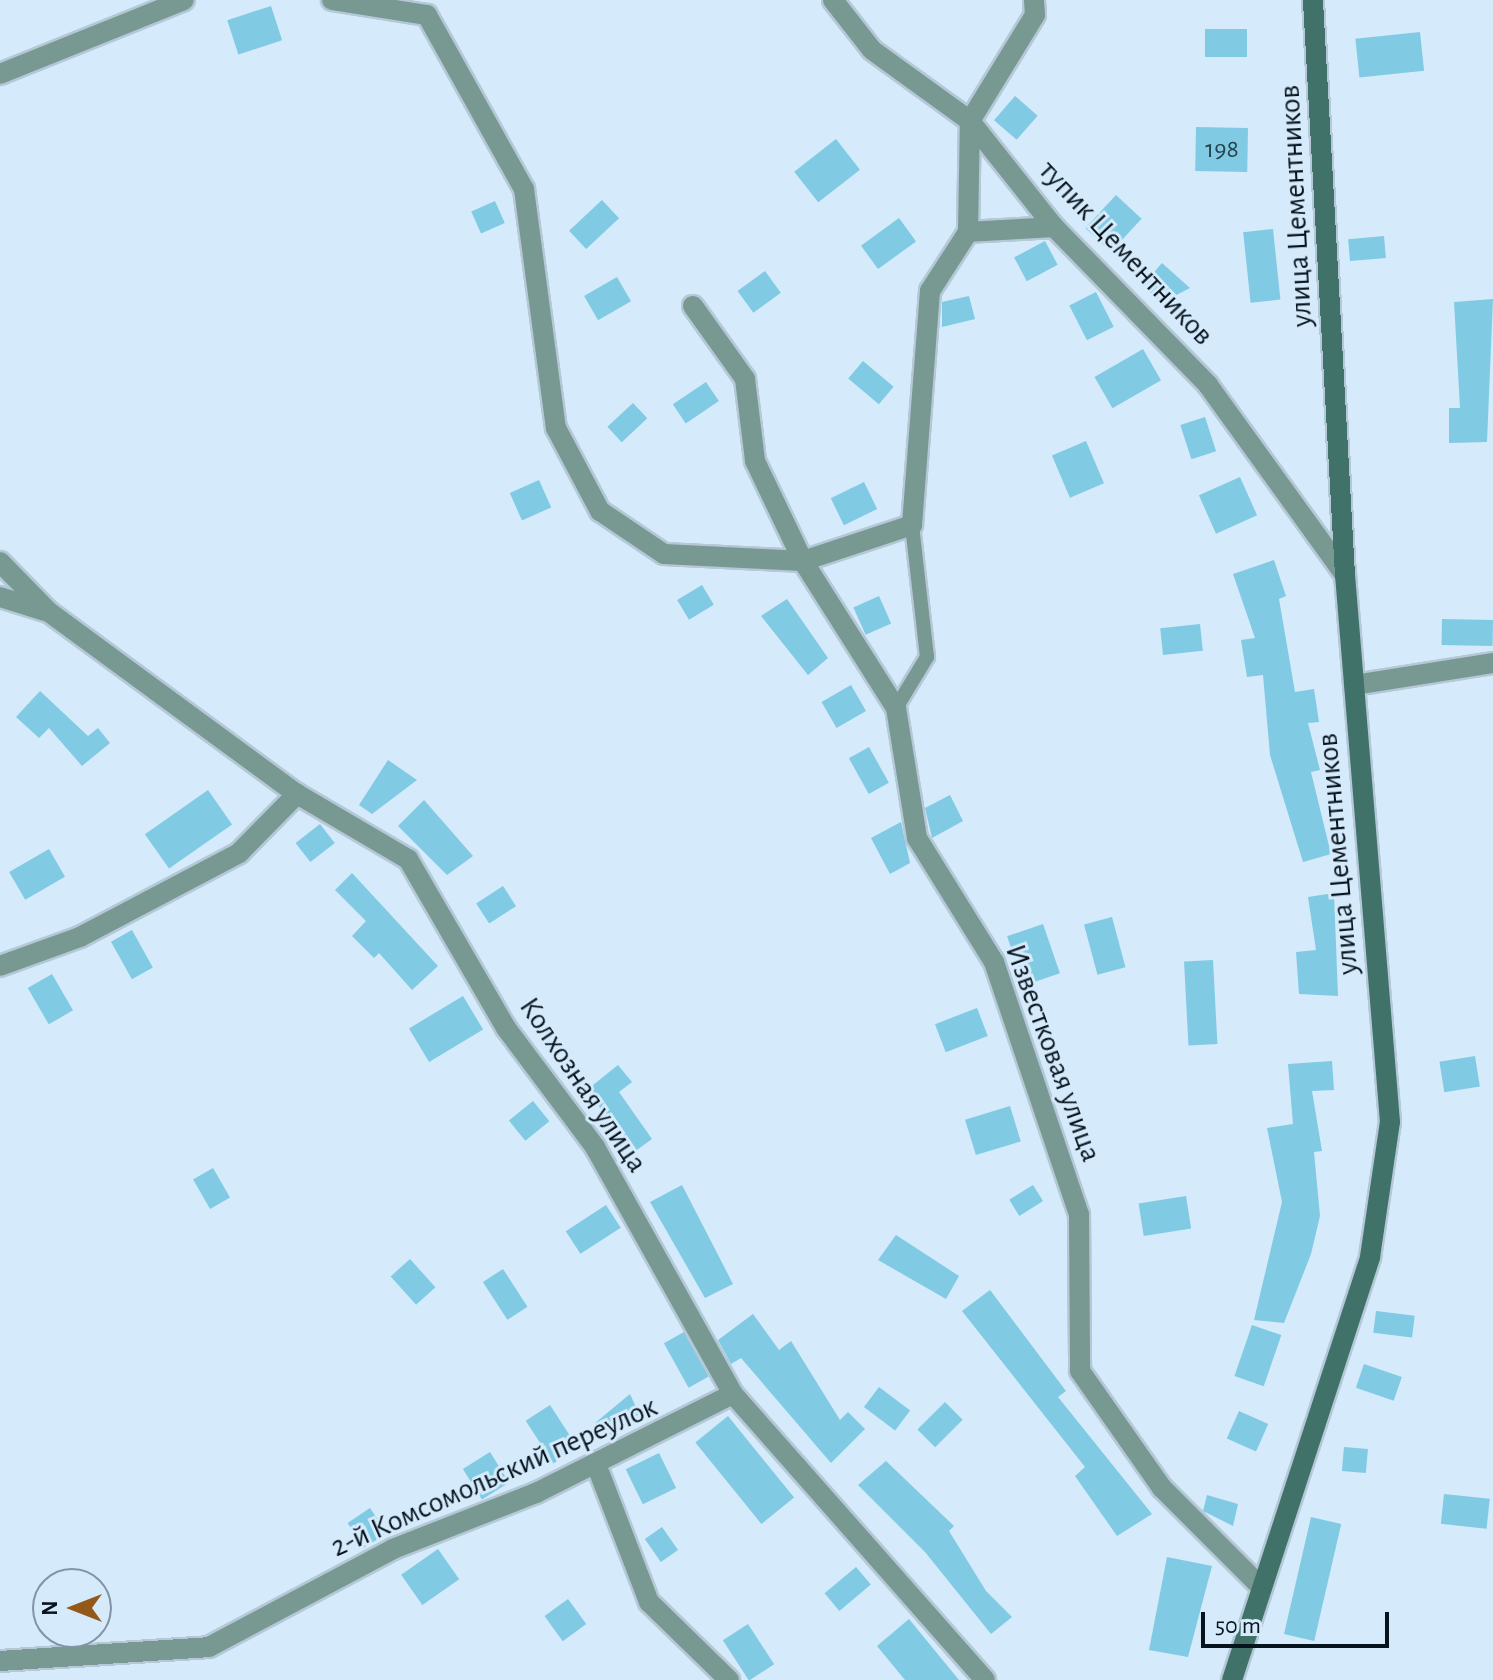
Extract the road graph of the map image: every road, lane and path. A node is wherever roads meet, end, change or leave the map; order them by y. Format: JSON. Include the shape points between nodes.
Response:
{"nodes":[{"id":1,"x":184,"y":0,"type":"edge"},
{"id":2,"x":332,"y":0,"type":"edge"},
{"id":3,"x":833,"y":0,"type":"edge"},
{"id":4,"x":1034,"y":0,"type":"edge"},
{"id":5,"x":1313,"y":0,"type":"edge"},
{"id":6,"x":0,"y":74,"type":"edge"},
{"id":7,"x":970,"y":121,"type":"junction"},
{"id":8,"x":1054,"y":227,"type":"junction"},
{"id":9,"x":968,"y":232,"type":"junction"},
{"id":10,"x":693,"y":306,"type":"dead end"},
{"id":11,"x":912,"y":525,"type":"junction"},
{"id":12,"x":803,"y":561,"type":"junction"},
{"id":13,"x":0,"y":562,"type":"edge"},
{"id":14,"x":1345,"y":575,"type":"junction"},
{"id":15,"x":0,"y":597,"type":"edge"},
{"id":16,"x":49,"y":612,"type":"junction"},
{"id":17,"x":1493,"y":663,"type":"edge"},
{"id":18,"x":1354,"y":685,"type":"junction"},
{"id":19,"x":896,"y":708,"type":"junction"},
{"id":20,"x":297,"y":794,"type":"junction"},
{"id":21,"x":0,"y":966,"type":"edge"},
{"id":22,"x":733,"y":1394,"type":"junction"},
{"id":23,"x":596,"y":1464,"type":"junction"},
{"id":24,"x":1262,"y":1588,"type":"junction"},
{"id":25,"x":0,"y":1661,"type":"edge"},
{"id":26,"x":729,"y":1680,"type":"edge"},
{"id":27,"x":985,"y":1680,"type":"edge"},
{"id":28,"x":1232,"y":1680,"type":"edge"}],
"edges":[{"from":1,"to":6,"type":"street"},
{"from":2,"to":12,"type":"street","via":[[427,15],[524,189],[556,428],[600,511],[664,554]]},
{"from":3,"to":7,"type":"street","name":"тупик Цементников","via":[[872,50]]},
{"from":4,"to":7,"type":"street","via":[[1035,15]]},
{"from":5,"to":14,"type":"street","name":"улица Цементников"},
{"from":7,"to":8,"type":"street","name":"тупик Цементников"},
{"from":7,"to":9,"type":"street"},
{"from":8,"to":9,"type":"street"},
{"from":8,"to":14,"type":"street","name":"тупик Цементников","via":[[1208,385]]},
{"from":9,"to":11,"type":"street","via":[[930,291]]},
{"from":10,"to":12,"type":"street","name":"Известковая улица","via":[[745,379],[755,461]]},
{"from":11,"to":12,"type":"street"},
{"from":11,"to":19,"type":"lane","via":[[927,657]]},
{"from":12,"to":19,"type":"street","name":"Известковая улица"},
{"from":13,"to":16,"type":"street"},
{"from":14,"to":18,"type":"street","name":"улица Цементников"},
{"from":15,"to":16,"type":"street"},
{"from":16,"to":20,"type":"street","name":"Колхозная улица"},
{"from":17,"to":18,"type":"street"},
{"from":18,"to":24,"type":"street","name":"улица Цементников","via":[[1390,1122],[1370,1257]]},
{"from":19,"to":24,"type":"street","name":"Известковая улица","via":[[917,838],[994,962],[1079,1214],[1080,1371],[1162,1488]]},
{"from":20,"to":21,"type":"street","via":[[239,853],[80,937]]},
{"from":20,"to":22,"type":"street","name":"Колхозная улица","via":[[408,859],[506,1028],[595,1147]]},
{"from":22,"to":23,"type":"street","name":"2-й Комсомольский переулок"},
{"from":22,"to":27,"type":"street","name":"Колхозная улица"},
{"from":23,"to":25,"type":"street","name":"2-й Комсомольский переулок","via":[[393,1549],[209,1647]]},
{"from":23,"to":26,"type":"street","via":[[649,1602]]},
{"from":24,"to":28,"type":"street","name":"улица Цементников"}]}
